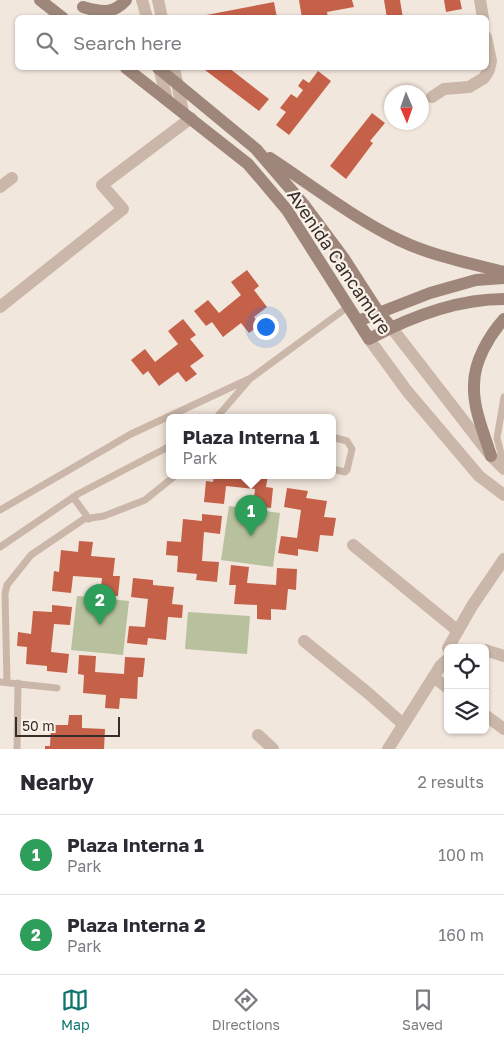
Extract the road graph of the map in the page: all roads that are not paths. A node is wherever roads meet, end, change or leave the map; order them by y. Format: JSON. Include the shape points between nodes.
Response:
{"nodes":[{"id":1,"x":40,"y":0,"type":"edge"},
{"id":2,"x":126,"y":0,"type":"edge"},
{"id":3,"x":142,"y":0,"type":"edge"},
{"id":4,"x":158,"y":0,"type":"edge"},
{"id":5,"x":480,"y":0,"type":"edge"},
{"id":6,"x":78,"y":4,"type":"edge"},
{"id":7,"x":59,"y":15,"type":"edge"},
{"id":8,"x":91,"y":15,"type":"edge"},
{"id":9,"x":145,"y":15,"type":"edge"},
{"id":10,"x":161,"y":15,"type":"edge"},
{"id":11,"x":482,"y":15,"type":"edge"},
{"id":12,"x":489,"y":51,"type":"edge"},
{"id":13,"x":504,"y":59,"type":"edge"},
{"id":14,"x":491,"y":61,"type":"junction"},
{"id":15,"x":489,"y":68,"type":"edge"},
{"id":16,"x":129,"y":70,"type":"edge"},
{"id":17,"x":159,"y":70,"type":"edge"},
{"id":18,"x":160,"y":70,"type":"edge"},
{"id":19,"x":174,"y":70,"type":"edge"},
{"id":20,"x":488,"y":70,"type":"edge"},
{"id":21,"x":178,"y":84,"type":"junction"},
{"id":22,"x":432,"y":97,"type":"dead end"},
{"id":23,"x":167,"y":99,"type":"junction"},
{"id":24,"x":187,"y":115,"type":"junction"},
{"id":25,"x":256,"y":149,"type":"junction"},
{"id":26,"x":12,"y":178,"type":"dead end"},
{"id":27,"x":0,"y":187,"type":"edge"},
{"id":28,"x":504,"y":272,"type":"edge"},
{"id":29,"x":504,"y":278,"type":"edge"},
{"id":30,"x":504,"y":299,"type":"edge"},
{"id":31,"x":348,"y":306,"type":"junction"},
{"id":32,"x":0,"y":308,"type":"edge"},
{"id":33,"x":379,"y":313,"type":"junction"},
{"id":34,"x":504,"y":319,"type":"edge"},
{"id":35,"x":358,"y":321,"type":"junction"},
{"id":36,"x":391,"y":327,"type":"junction"},
{"id":37,"x":369,"y":339,"type":"junction"},
{"id":38,"x":251,"y":378,"type":"junction"},
{"id":39,"x":504,"y":397,"type":"edge"},
{"id":40,"x":174,"y":414,"type":"edge"},
{"id":41,"x":220,"y":414,"type":"edge"},
{"id":42,"x":166,"y":418,"type":"edge"},
{"id":43,"x":336,"y":438,"type":"edge"},
{"id":44,"x":166,"y":448,"type":"edge"},
{"id":45,"x":491,"y":456,"type":"junction"},
{"id":46,"x":504,"y":467,"type":"edge"},
{"id":47,"x":336,"y":470,"type":"edge"},
{"id":48,"x":171,"y":479,"type":"edge"},
{"id":49,"x":504,"y":495,"type":"edge"},
{"id":50,"x":72,"y":497,"type":"junction"},
{"id":51,"x":0,"y":510,"type":"edge"},
{"id":52,"x":89,"y":518,"type":"junction"},
{"id":53,"x":353,"y":545,"type":"dead end"},
{"id":54,"x":0,"y":547,"type":"edge"},
{"id":55,"x":504,"y":559,"type":"edge"},
{"id":56,"x":458,"y":631,"type":"junction"},
{"id":57,"x":304,"y":642,"type":"dead end"},
{"id":58,"x":450,"y":644,"type":"edge"},
{"id":59,"x":489,"y":651,"type":"edge"},
{"id":60,"x":504,"y":656,"type":"edge"},
{"id":61,"x":444,"y":663,"type":"edge"},
{"id":62,"x":433,"y":677,"type":"junction"},
{"id":63,"x":3,"y":682,"type":"edge"},
{"id":64,"x":18,"y":684,"type":"junction"},
{"id":65,"x":444,"y":685,"type":"edge"},
{"id":66,"x":57,"y":688,"type":"dead end"},
{"id":67,"x":489,"y":718,"type":"edge"},
{"id":68,"x":403,"y":724,"type":"junction"},
{"id":69,"x":504,"y":729,"type":"edge"},
{"id":70,"x":258,"y":735,"type":"dead end"},
{"id":71,"x":18,"y":749,"type":"edge"},
{"id":72,"x":274,"y":749,"type":"edge"},
{"id":73,"x":388,"y":749,"type":"edge"}],
"edges":[{"from":1,"to":7,"type":"main road"},
{"from":2,"to":6,"type":"main road","via":[[109,12]]},
{"from":3,"to":9,"type":"street"},
{"from":4,"to":10,"type":"street"},
{"from":5,"to":11,"type":"street"},
{"from":6,"to":8,"type":"main road"},
{"from":12,"to":14,"type":"street"},
{"from":13,"to":14,"type":"street"},
{"from":14,"to":15,"type":"street"},
{"from":16,"to":23,"type":"main road","name":"Avenida Cancamure"},
{"from":17,"to":23,"type":"street"},
{"from":18,"to":21,"type":"main road","name":"Avenida Cancamure"},
{"from":19,"to":21,"type":"street"},
{"from":20,"to":22,"type":"street","via":[[478,83],[444,89]]},
{"from":21,"to":24,"type":"street"},
{"from":21,"to":25,"type":"main road","name":"Avenida Cancamure"},
{"from":23,"to":24,"type":"main road","name":"Avenida Cancamure"},
{"from":24,"to":31,"type":"main road","name":"Avenida Cancamure","via":[[248,164],[287,210]]},
{"from":24,"to":32,"type":"street","via":[[102,185],[123,208]]},
{"from":25,"to":28,"type":"main road","via":[[398,240],[435,254]]},
{"from":25,"to":33,"type":"main road","name":"Avenida Cancamure","via":[[305,206]]},
{"from":26,"to":27,"type":"street"},
{"from":29,"to":33,"type":"main road","via":[[476,280],[430,293]]},
{"from":30,"to":36,"type":"main road","via":[[483,299],[436,310]]},
{"from":31,"to":35,"type":"main road","name":"Avenida Cancamure"},
{"from":31,"to":38,"type":"lane"},
{"from":33,"to":35,"type":"main road"},
{"from":33,"to":36,"type":"main road","name":"Avenida Cancamure"},
{"from":34,"to":45,"type":"main road","via":[[485,346],[474,384],[476,409]]},
{"from":35,"to":37,"type":"main road","name":"Avenida Cancamure"},
{"from":36,"to":37,"type":"main road"},
{"from":36,"to":45,"type":"street","name":"Avenida Cancamure"},
{"from":37,"to":49,"type":"street","name":"Avenida Cancamure","via":[[407,391],[479,476]]},
{"from":38,"to":40,"type":"lane"},
{"from":38,"to":41,"type":"lane"},
{"from":39,"to":46,"type":"lane","via":[[497,438]]},
{"from":42,"to":51,"type":"lane","via":[[131,434]]},
{"from":43,"to":47,"type":"lane","via":[[347,441],[352,449],[347,470]]},
{"from":44,"to":50,"type":"lane"},
{"from":45,"to":46,"type":"street","name":"Avenida Cancamure"},
{"from":48,"to":52,"type":"lane","via":[[144,500],[104,516]]},
{"from":50,"to":52,"type":"lane"},
{"from":50,"to":54,"type":"lane"},
{"from":52,"to":63,"type":"lane","via":[[31,555],[7,585]]},
{"from":53,"to":56,"type":"street"},
{"from":55,"to":56,"type":"street"},
{"from":56,"to":58,"type":"street"},
{"from":57,"to":68,"type":"street"},
{"from":59,"to":60,"type":"street"},
{"from":61,"to":62,"type":"street"},
{"from":62,"to":65,"type":"street"},
{"from":62,"to":68,"type":"street"},
{"from":63,"to":64,"type":"lane"},
{"from":64,"to":66,"type":"lane"},
{"from":64,"to":71,"type":"lane"},
{"from":67,"to":69,"type":"street"},
{"from":68,"to":73,"type":"street"},
{"from":70,"to":72,"type":"street"}]}
